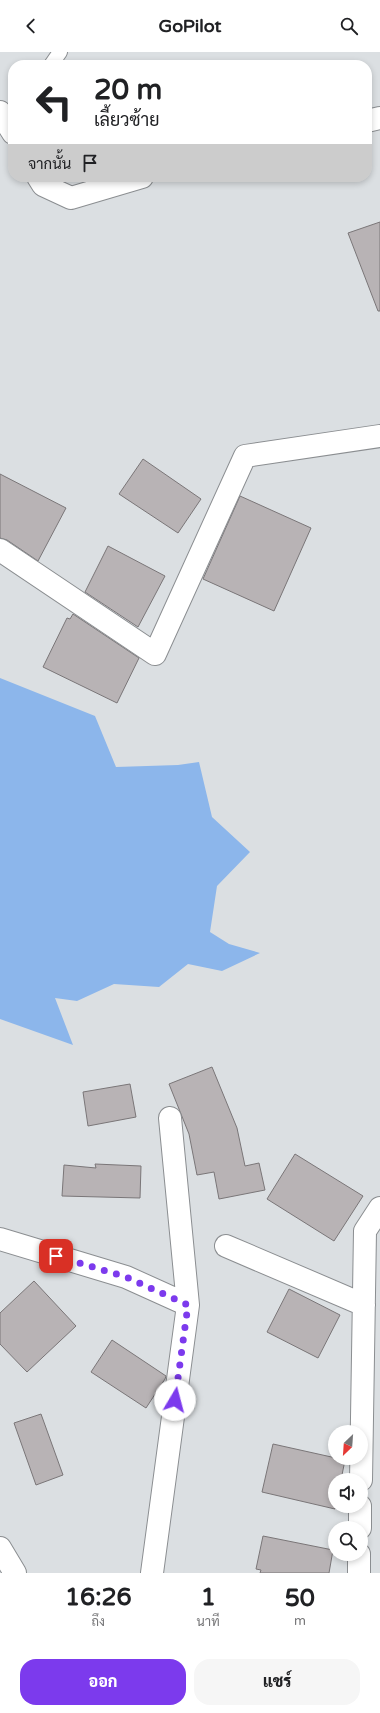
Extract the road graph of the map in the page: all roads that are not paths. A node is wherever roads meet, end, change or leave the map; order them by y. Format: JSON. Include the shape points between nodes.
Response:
{"nodes":[{"id":1,"x":41,"y":182,"type":"edge"},
{"id":2,"x":125,"y":182,"type":"edge"},
{"id":3,"x":380,"y":436,"type":"edge"},
{"id":4,"x":0,"y":550,"type":"edge"},
{"id":5,"x":170,"y":1118,"type":"dead end"},
{"id":6,"x":380,"y":1208,"type":"edge"},
{"id":7,"x":0,"y":1239,"type":"edge"},
{"id":8,"x":226,"y":1246,"type":"dead end"},
{"id":9,"x":188,"y":1305,"type":"junction"},
{"id":10,"x":364,"y":1305,"type":"junction"},
{"id":11,"x":361,"y":1473,"type":"edge"},
{"id":12,"x":0,"y":1548,"type":"edge"},
{"id":13,"x":359,"y":1561,"type":"edge"},
{"id":14,"x":15,"y":1573,"type":"edge"},
{"id":15,"x":152,"y":1573,"type":"edge"},
{"id":16,"x":359,"y":1573,"type":"edge"}],
"edges":[{"from":1,"to":2,"type":"street","via":[[71,198]]},
{"from":3,"to":4,"type":"street","via":[[245,456],[155,654]]},
{"from":5,"to":9,"type":"street"},
{"from":6,"to":10,"type":"street","via":[[365,1231]]},
{"from":7,"to":9,"type":"street","via":[[126,1277]]},
{"from":8,"to":10,"type":"street"},
{"from":9,"to":15,"type":"street"},
{"from":10,"to":11,"type":"street"},
{"from":12,"to":14,"type":"street"},
{"from":13,"to":16,"type":"street"}]}
